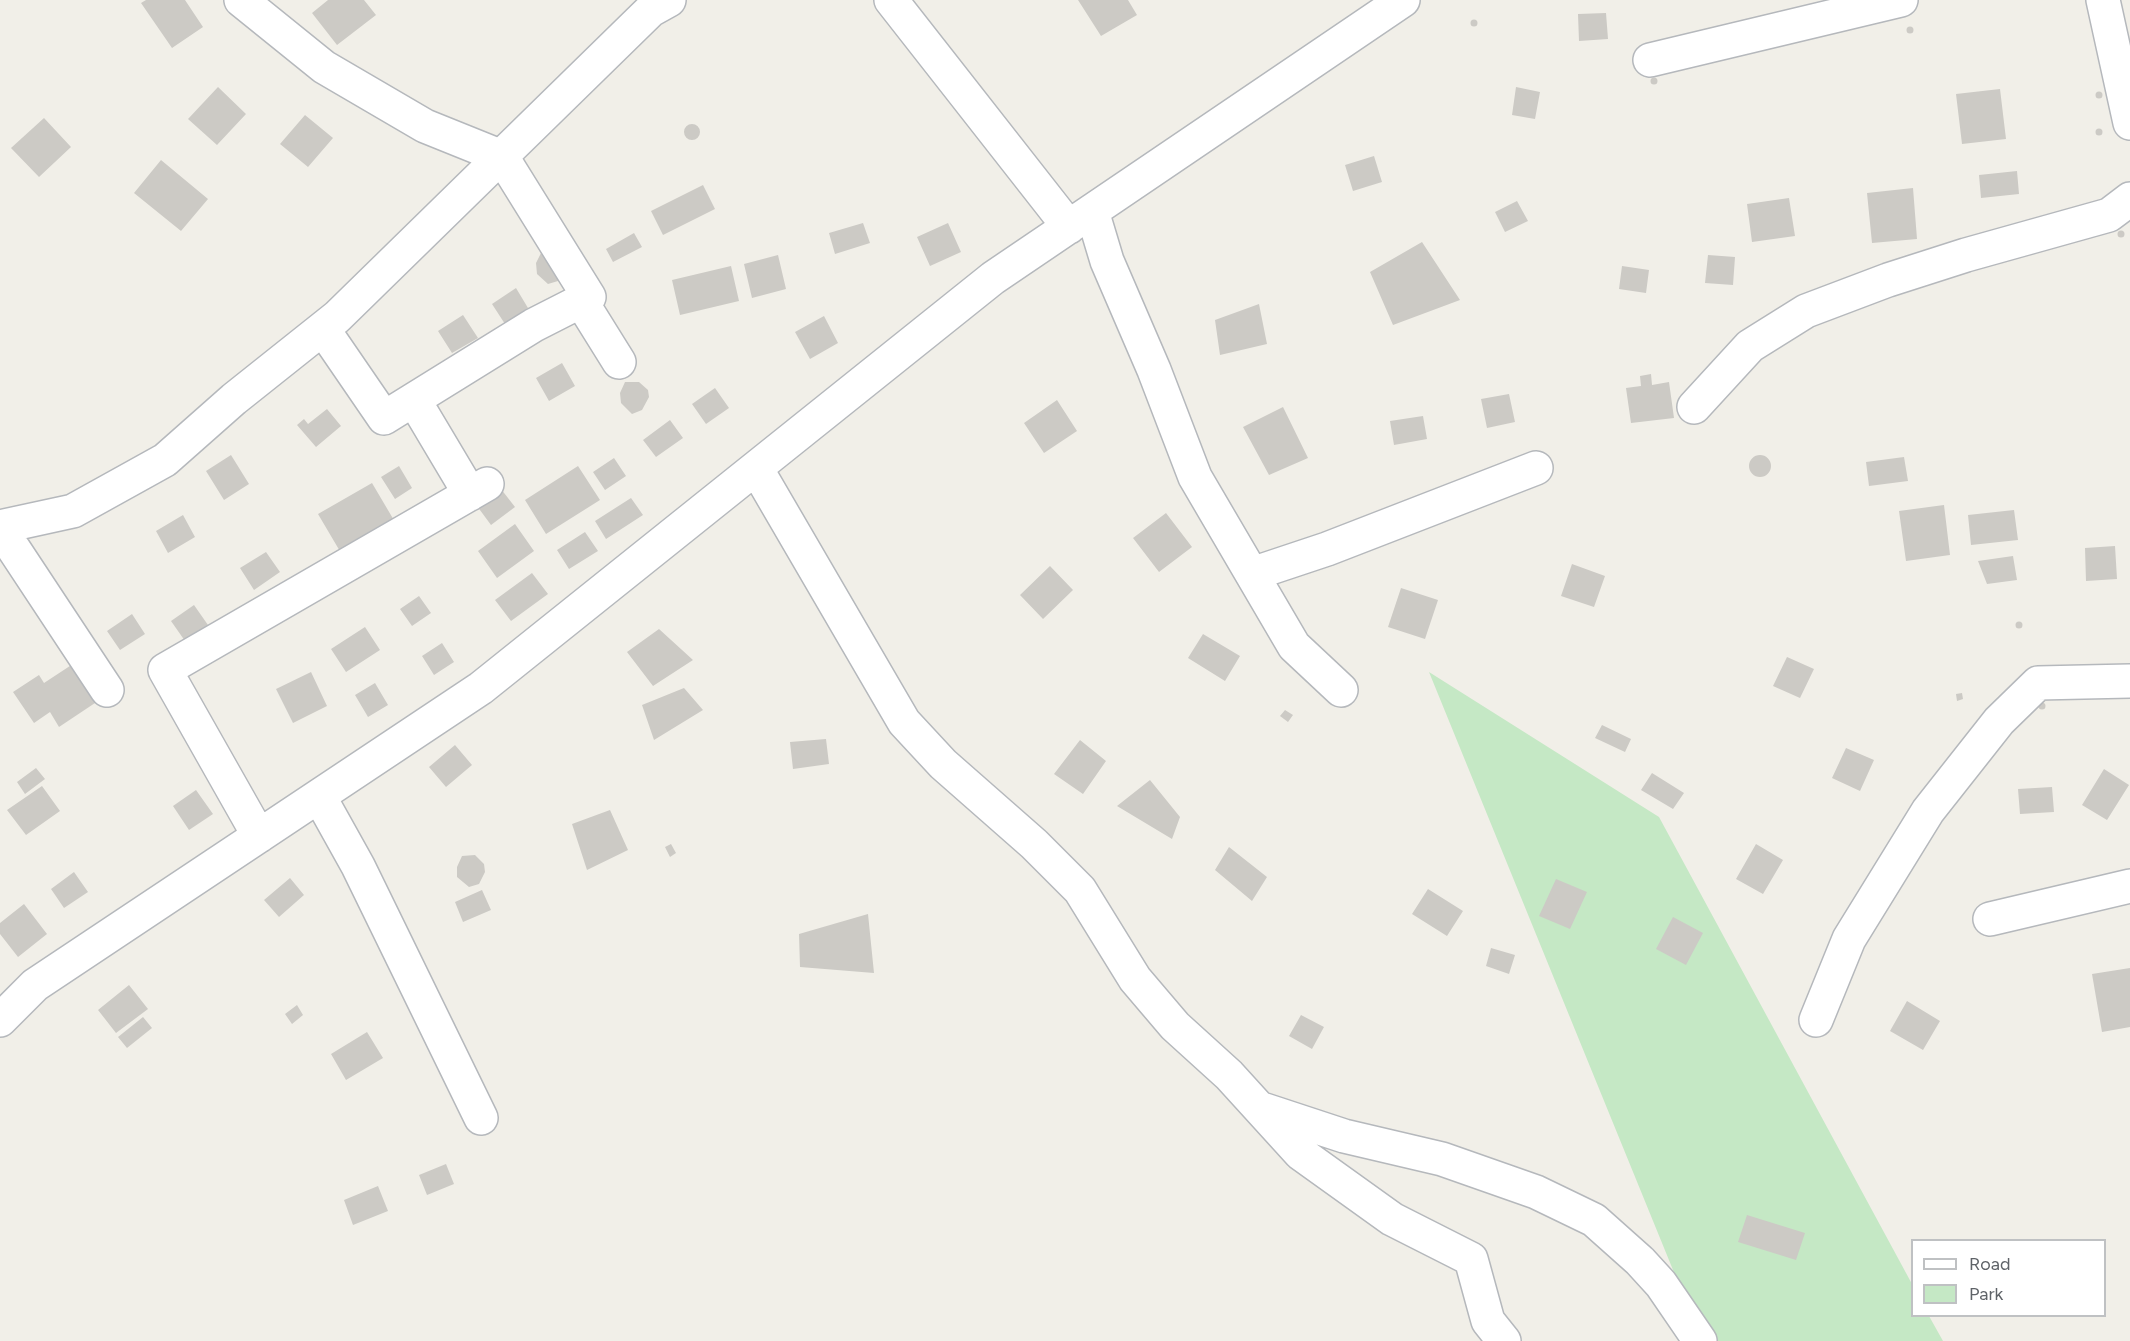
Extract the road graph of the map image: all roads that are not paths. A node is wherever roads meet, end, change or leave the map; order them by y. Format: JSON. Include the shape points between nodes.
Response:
{"nodes":[{"id":1,"x":241,"y":0,"type":"edge"},
{"id":2,"x":669,"y":0,"type":"edge"},
{"id":3,"x":891,"y":0,"type":"edge"},
{"id":4,"x":1403,"y":0,"type":"edge"},
{"id":5,"x":1901,"y":0,"type":"edge"},
{"id":6,"x":2103,"y":0,"type":"edge"},
{"id":7,"x":2123,"y":52,"type":"edge"},
{"id":8,"x":1650,"y":60,"type":"dead end"},
{"id":9,"x":2130,"y":123,"type":"edge"},
{"id":10,"x":502,"y":157,"type":"junction"},
{"id":11,"x":2130,"y":199,"type":"edge"},
{"id":12,"x":1080,"y":219,"type":"junction"},
{"id":13,"x":581,"y":301,"type":"junction"},
{"id":14,"x":322,"y":329,"type":"junction"},
{"id":15,"x":619,"y":363,"type":"dead end"},
{"id":16,"x":414,"y":400,"type":"junction"},
{"id":17,"x":1694,"y":407,"type":"dead end"},
{"id":18,"x":756,"y":468,"type":"junction"},
{"id":19,"x":1536,"y":468,"type":"dead end"},
{"id":20,"x":0,"y":527,"type":"edge"},
{"id":21,"x":1252,"y":574,"type":"junction"},
{"id":22,"x":2130,"y":681,"type":"edge"},
{"id":23,"x":107,"y":690,"type":"dead end"},
{"id":24,"x":1341,"y":690,"type":"dead end"},
{"id":25,"x":319,"y":796,"type":"junction"},
{"id":26,"x":259,"y":836,"type":"junction"},
{"id":27,"x":2130,"y":886,"type":"edge"},
{"id":28,"x":1990,"y":919,"type":"dead end"},
{"id":29,"x":0,"y":1020,"type":"edge"},
{"id":30,"x":1816,"y":1020,"type":"dead end"},
{"id":31,"x":1261,"y":1109,"type":"junction"},
{"id":32,"x":481,"y":1118,"type":"dead end"},
{"id":33,"x":1504,"y":1341,"type":"edge"},
{"id":34,"x":1700,"y":1341,"type":"edge"}],
"edges":[{"from":1,"to":10,"type":"street","via":[[324,67],[425,126]]},
{"from":2,"to":10,"type":"street","via":[[651,10]]},
{"from":3,"to":12,"type":"street"},
{"from":4,"to":12,"type":"street"},
{"from":5,"to":8,"type":"street"},
{"from":6,"to":7,"type":"street"},
{"from":7,"to":9,"type":"street"},
{"from":10,"to":13,"type":"street","via":[[589,297]]},
{"from":10,"to":14,"type":"street"},
{"from":11,"to":17,"type":"street","via":[[2109,215],[1966,255],[1806,311],[1750,346]]},
{"from":12,"to":18,"type":"street","via":[[993,278]]},
{"from":12,"to":21,"type":"street","via":[[1107,261],[1195,477]]},
{"from":13,"to":15,"type":"street"},
{"from":13,"to":16,"type":"street","via":[[534,325]]},
{"from":14,"to":16,"type":"street","via":[[384,418]]},
{"from":14,"to":20,"type":"street","via":[[165,460],[73,511]]},
{"from":16,"to":26,"type":"street","via":[[478,489],[165,670]]},
{"from":18,"to":25,"type":"street","via":[[481,688]]},
{"from":18,"to":31,"type":"street","via":[[904,723],[1080,890],[1135,979],[1175,1026]]},
{"from":19,"to":21,"type":"street"},
{"from":20,"to":23,"type":"street"},
{"from":21,"to":24,"type":"street","via":[[1294,646]]},
{"from":22,"to":30,"type":"street","via":[[2038,683],[1999,721],[1928,811],[1856,929]]},
{"from":25,"to":26,"type":"street"},
{"from":25,"to":32,"type":"street","via":[[358,866]]},
{"from":26,"to":29,"type":"street","via":[[35,985]]},
{"from":27,"to":28,"type":"street"},
{"from":31,"to":33,"type":"street","via":[[1300,1153],[1392,1219],[1471,1259],[1488,1321]]},
{"from":31,"to":34,"type":"street","via":[[1344,1136],[1442,1159],[1536,1192],[1594,1220],[1640,1261]]}]}
